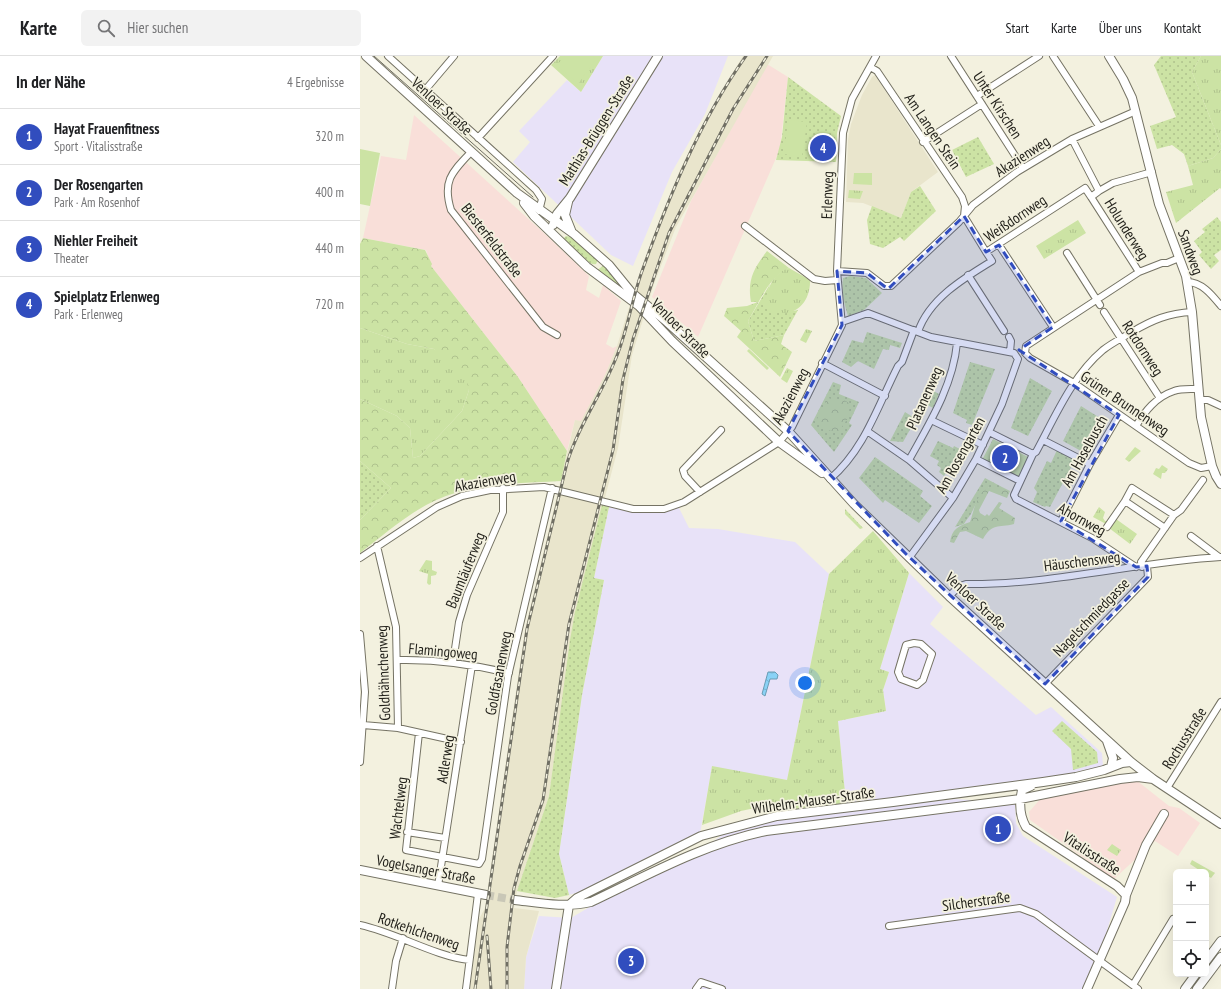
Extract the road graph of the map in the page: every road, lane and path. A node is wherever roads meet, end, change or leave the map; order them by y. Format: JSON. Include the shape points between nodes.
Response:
{"nodes":[{"id":1,"x":366,"y":56,"type":"edge"},
{"id":2,"x":388,"y":56,"type":"edge"},
{"id":3,"x":452,"y":56,"type":"edge"},
{"id":4,"x":553,"y":56,"type":"edge"},
{"id":5,"x":658,"y":56,"type":"edge"},
{"id":6,"x":876,"y":56,"type":"edge"},
{"id":7,"x":951,"y":56,"type":"edge"},
{"id":8,"x":1039,"y":56,"type":"edge"},
{"id":9,"x":1053,"y":56,"type":"edge"},
{"id":10,"x":1109,"y":56,"type":"edge"},
{"id":11,"x":870,"y":67,"type":"junction"},
{"id":12,"x":426,"y":88,"type":"junction"},
{"id":13,"x":977,"y":96,"type":"junction"},
{"id":14,"x":982,"y":104,"type":"junction"},
{"id":15,"x":1136,"y":110,"type":"junction"},
{"id":16,"x":1099,"y":126,"type":"junction"},
{"id":17,"x":478,"y":138,"type":"junction"},
{"id":18,"x":1072,"y":140,"type":"junction"},
{"id":19,"x":923,"y":142,"type":"junction"},
{"id":20,"x":471,"y":152,"type":"junction"},
{"id":21,"x":1023,"y":168,"type":"junction"},
{"id":22,"x":1152,"y":172,"type":"junction"},
{"id":23,"x":1099,"y":191,"type":"junction"},
{"id":24,"x":517,"y":193,"type":"junction"},
{"id":25,"x":1091,"y":197,"type":"junction"},
{"id":26,"x":570,"y":198,"type":"junction"},
{"id":27,"x":539,"y":211,"type":"junction"},
{"id":28,"x":964,"y":216,"type":"junction"},
{"id":29,"x":554,"y":220,"type":"junction"},
{"id":30,"x":745,"y":226,"type":"dead end"},
{"id":31,"x":552,"y":233,"type":"junction"},
{"id":32,"x":574,"y":234,"type":"junction"},
{"id":33,"x":561,"y":241,"type":"junction"},
{"id":34,"x":999,"y":245,"type":"junction"},
{"id":35,"x":986,"y":252,"type":"junction"},
{"id":36,"x":1067,"y":253,"type":"dead end"},
{"id":37,"x":601,"y":258,"type":"junction"},
{"id":38,"x":1179,"y":258,"type":"junction"},
{"id":39,"x":587,"y":267,"type":"junction"},
{"id":40,"x":837,"y":271,"type":"junction"},
{"id":41,"x":1139,"y":272,"type":"junction"},
{"id":42,"x":968,"y":275,"type":"junction"},
{"id":43,"x":837,"y":280,"type":"junction"},
{"id":44,"x":1188,"y":282,"type":"junction"},
{"id":45,"x":1098,"y":303,"type":"junction"},
{"id":46,"x":1221,"y":306,"type":"edge"},
{"id":47,"x":1104,"y":312,"type":"dead end"},
{"id":48,"x":1192,"y":312,"type":"junction"},
{"id":49,"x":842,"y":322,"type":"junction"},
{"id":50,"x":1053,"y":327,"type":"junction"},
{"id":51,"x":916,"y":331,"type":"junction"},
{"id":52,"x":1004,"y":331,"type":"dead end"},
{"id":53,"x":557,"y":335,"type":"dead end"},
{"id":54,"x":1009,"y":337,"type":"dead end"},
{"id":55,"x":1121,"y":339,"type":"junction"},
{"id":56,"x":957,"y":343,"type":"junction"},
{"id":57,"x":1010,"y":352,"type":"junction"},
{"id":58,"x":822,"y":363,"type":"junction"},
{"id":59,"x":1074,"y":383,"type":"junction"},
{"id":60,"x":1199,"y":389,"type":"junction"},
{"id":61,"x":885,"y":396,"type":"junction"},
{"id":62,"x":1160,"y":398,"type":"junction"},
{"id":63,"x":1200,"y":400,"type":"junction"},
{"id":64,"x":1221,"y":406,"type":"edge"},
{"id":65,"x":1119,"y":415,"type":"junction"},
{"id":66,"x":931,"y":420,"type":"junction"},
{"id":67,"x":1136,"y":426,"type":"junction"},
{"id":68,"x":721,"y":430,"type":"dead end"},
{"id":69,"x":867,"y":431,"type":"junction"},
{"id":70,"x":788,"y":432,"type":"junction"},
{"id":71,"x":989,"y":432,"type":"junction"},
{"id":72,"x":1043,"y":440,"type":"junction"},
{"id":73,"x":779,"y":442,"type":"junction"},
{"id":74,"x":983,"y":445,"type":"junction"},
{"id":75,"x":1033,"y":454,"type":"junction"},
{"id":76,"x":976,"y":459,"type":"junction"},
{"id":77,"x":909,"y":460,"type":"junction"},
{"id":78,"x":1090,"y":464,"type":"junction"},
{"id":79,"x":1212,"y":466,"type":"junction"},
{"id":80,"x":830,"y":478,"type":"junction"},
{"id":81,"x":1203,"y":480,"type":"dead end"},
{"id":82,"x":1020,"y":481,"type":"junction"},
{"id":83,"x":1221,"y":484,"type":"edge"},
{"id":84,"x":503,"y":488,"type":"junction"},
{"id":85,"x":552,"y":488,"type":"junction"},
{"id":86,"x":700,"y":492,"type":"junction"},
{"id":87,"x":953,"y":498,"type":"junction"},
{"id":88,"x":1125,"y":501,"type":"junction"},
{"id":89,"x":1174,"y":515,"type":"junction"},
{"id":90,"x":1061,"y":521,"type":"junction"},
{"id":91,"x":1107,"y":527,"type":"dead end"},
{"id":92,"x":1165,"y":528,"type":"junction"},
{"id":93,"x":1191,"y":536,"type":"dead end"},
{"id":94,"x":377,"y":546,"type":"junction"},
{"id":95,"x":1220,"y":557,"type":"edge"},
{"id":96,"x":360,"y":558,"type":"edge"},
{"id":97,"x":909,"y":558,"type":"junction"},
{"id":98,"x":1142,"y":567,"type":"junction"},
{"id":99,"x":949,"y":596,"type":"junction"},
{"id":100,"x":360,"y":634,"type":"edge"},
{"id":101,"x":921,"y":644,"type":"joint"},
{"id":102,"x":397,"y":660,"type":"junction"},
{"id":103,"x":453,"y":662,"type":"junction"},
{"id":104,"x":472,"y":664,"type":"junction"},
{"id":105,"x":509,"y":673,"type":"junction"},
{"id":106,"x":1045,"y":684,"type":"junction"},
{"id":107,"x":1221,"y":702,"type":"edge"},
{"id":108,"x":362,"y":718,"type":"edge"},
{"id":109,"x":363,"y":725,"type":"junction"},
{"id":110,"x":398,"y":728,"type":"junction"},
{"id":111,"x":419,"y":733,"type":"junction"},
{"id":112,"x":1106,"y":740,"type":"junction"},
{"id":113,"x":461,"y":742,"type":"junction"},
{"id":114,"x":360,"y":762,"type":"edge"},
{"id":115,"x":1133,"y":764,"type":"junction"},
{"id":116,"x":1108,"y":769,"type":"junction"},
{"id":117,"x":1120,"y":779,"type":"junction"},
{"id":118,"x":1153,"y":780,"type":"junction"},
{"id":119,"x":1106,"y":782,"type":"junction"},
{"id":120,"x":1041,"y":783,"type":"junction"},
{"id":121,"x":1167,"y":788,"type":"junction"},
{"id":122,"x":1030,"y":797,"type":"junction"},
{"id":123,"x":1020,"y":799,"type":"junction"},
{"id":124,"x":893,"y":802,"type":"junction"},
{"id":125,"x":1164,"y":814,"type":"dead end"},
{"id":126,"x":895,"y":815,"type":"junction"},
{"id":127,"x":1219,"y":824,"type":"edge"},
{"id":128,"x":407,"y":832,"type":"junction"},
{"id":129,"x":1040,"y":837,"type":"junction"},
{"id":130,"x":445,"y":838,"type":"junction"},
{"id":131,"x":442,"y":857,"type":"junction"},
{"id":132,"x":649,"y":862,"type":"junction"},
{"id":133,"x":360,"y":870,"type":"edge"},
{"id":134,"x":653,"y":872,"type":"junction"},
{"id":135,"x":438,"y":886,"type":"junction"},
{"id":136,"x":482,"y":894,"type":"joint"},
{"id":137,"x":1126,"y":895,"type":"junction"},
{"id":138,"x":515,"y":900,"type":"tunnel mouth"},
{"id":139,"x":569,"y":905,"type":"junction"},
{"id":140,"x":1173,"y":919,"type":"dead end"},
{"id":141,"x":360,"y":925,"type":"edge"},
{"id":142,"x":889,"y":926,"type":"dead end"},
{"id":143,"x":403,"y":938,"type":"junction"},
{"id":144,"x":1221,"y":941,"type":"edge"},
{"id":145,"x":1209,"y":957,"type":"edge"},
{"id":146,"x":1221,"y":957,"type":"edge"},
{"id":147,"x":469,"y":960,"type":"junction"},
{"id":148,"x":1100,"y":962,"type":"junction"},
{"id":149,"x":1194,"y":977,"type":"edge"},
{"id":150,"x":1136,"y":987,"type":"edge"},
{"id":151,"x":392,"y":989,"type":"edge"},
{"id":152,"x":466,"y":989,"type":"edge"},
{"id":153,"x":556,"y":989,"type":"edge"},
{"id":154,"x":696,"y":989,"type":"edge"},
{"id":155,"x":722,"y":989,"type":"edge"},
{"id":156,"x":1087,"y":989,"type":"edge"},
{"id":157,"x":1185,"y":989,"type":"edge"},
{"id":158,"x":1197,"y":989,"type":"edge"}],
"edges":[{"from":1,"to":20,"type":"street","name":"Venloer Straße"},
{"from":2,"to":12,"type":"street"},
{"from":3,"to":12,"type":"street"},
{"from":4,"to":17,"type":"street"},
{"from":5,"to":26,"type":"street","name":"Mathias-Brüggen-Straße"},
{"from":6,"to":11,"type":"street","name":"Erlenweg"},
{"from":7,"to":13,"type":"street","name":"Unter Kirschen"},
{"from":8,"to":13,"type":"street"},
{"from":9,"to":16,"type":"street"},
{"from":10,"to":15,"type":"street","name":"Sandweg","via":[[1123,79]]},
{"from":11,"to":19,"type":"street","name":"Am Langen Stein","via":[[877,71]]},
{"from":11,"to":40,"type":"street","name":"Erlenweg","via":[[848,109],[843,133]]},
{"from":12,"to":17,"type":"street"},
{"from":13,"to":14,"type":"street","name":"Unter Kirschen"},
{"from":14,"to":19,"type":"street"},
{"from":14,"to":21,"type":"street","name":"Unter Kirschen"},
{"from":15,"to":16,"type":"street","name":"Akazienweg"},
{"from":15,"to":22,"type":"street","name":"Sandweg"},
{"from":16,"to":18,"type":"street","name":"Akazienweg"},
{"from":17,"to":27,"type":"street","via":[[536,190],[542,199]]},
{"from":18,"to":21,"type":"street","name":"Akazienweg"},
{"from":18,"to":23,"type":"street","name":"Holunderweg"},
{"from":19,"to":28,"type":"street","name":"Am Langen Stein","via":[[962,197],[965,206]]},
{"from":20,"to":24,"type":"street","name":"Venloer Straße"},
{"from":20,"to":53,"type":"street","name":"Biesterfeldstraße","via":[[450,178],[447,187],[451,210],[543,327]]},
{"from":21,"to":28,"type":"street","name":"Akazienweg","via":[[973,205]]},
{"from":22,"to":23,"type":"street","via":[[1112,183]]},
{"from":22,"to":38,"type":"street","name":"Sandweg","via":[[1159,204]]},
{"from":23,"to":25,"type":"street","name":"Holunderweg"},
{"from":24,"to":27,"type":"street","name":"Venloer Straße"},
{"from":24,"to":31,"type":"street","name":"Venloer Straße","via":[[534,216]]},
{"from":25,"to":34,"type":"street","name":"Weißdornweg","via":[[1085,188]]},
{"from":25,"to":41,"type":"street","name":"Holunderweg"},
{"from":26,"to":29,"type":"street","name":"Mathias-Brüggen-Straße"},
{"from":26,"to":32,"type":"street","name":"Mathias-Brüggen-Straße","via":[[565,215]]},
{"from":27,"to":29,"type":"street","name":"Venloer Straße"},
{"from":28,"to":35,"type":"street"},
{"from":28,"to":40,"type":"street","name":"Akazienweg","via":[[891,286],[884,286],[867,272]]},
{"from":29,"to":31,"type":"street","name":"Mathias-Brüggen-Straße"},
{"from":29,"to":32,"type":"street","name":"Venloer Straße"},
{"from":30,"to":43,"type":"street","via":[[814,279]]},
{"from":31,"to":33,"type":"street","name":"Venloer Straße"},
{"from":32,"to":33,"type":"street","via":[[562,234]]},
{"from":32,"to":37,"type":"street","name":"Venloer Straße"},
{"from":33,"to":39,"type":"street","name":"Venloer Straße"},
{"from":34,"to":35,"type":"street","name":"Weißdornweg"},
{"from":34,"to":50,"type":"street"},
{"from":35,"to":42,"type":"street","name":"Weißdornweg","via":[[992,261]]},
{"from":36,"to":45,"type":"street"},
{"from":37,"to":39,"type":"street","via":[[600,266]]},
{"from":37,"to":70,"type":"street","name":"Venloer Straße","via":[[631,292],[670,324]]},
{"from":38,"to":41,"type":"street"},
{"from":38,"to":44,"type":"street","name":"Sandweg"},
{"from":39,"to":73,"type":"street","name":"Venloer Straße","via":[[630,298]]},
{"from":40,"to":43,"type":"street"},
{"from":41,"to":45,"type":"street"},
{"from":42,"to":51,"type":"street","name":"Weißdornweg","via":[[927,313]]},
{"from":42,"to":52,"type":"street"},
{"from":43,"to":49,"type":"street"},
{"from":44,"to":46,"type":"street","via":[[1202,286]]},
{"from":44,"to":48,"type":"street","name":"Sandweg"},
{"from":45,"to":50,"type":"street"},
{"from":47,"to":55,"type":"street","name":"Rotdornweg"},
{"from":48,"to":55,"type":"street","via":[[1157,318]]},
{"from":48,"to":60,"type":"street","name":"Sandweg"},
{"from":49,"to":51,"type":"street","via":[[868,313]]},
{"from":49,"to":58,"type":"street","name":"Akazienweg"},
{"from":50,"to":59,"type":"street","name":"Grüner Brunnenweg","via":[[1026,346],[1025,353]]},
{"from":51,"to":56,"type":"street"},
{"from":51,"to":61,"type":"street","name":"Weißdornweg","via":[[902,362],[885,390]]},
{"from":54,"to":57,"type":"street"},
{"from":55,"to":59,"type":"street","via":[[1095,357]]},
{"from":55,"to":62,"type":"street","name":"Rotdornweg"},
{"from":56,"to":57,"type":"street"},
{"from":56,"to":66,"type":"street","name":"Platanenweg","via":[[947,385]]},
{"from":57,"to":71,"type":"street","name":"Am Rosengarten","via":[[1017,356],[1017,365]]},
{"from":58,"to":61,"type":"street"},
{"from":58,"to":70,"type":"street","name":"Akazienweg"},
{"from":59,"to":65,"type":"street","name":"Grüner Brunnenweg"},
{"from":59,"to":72,"type":"street"},
{"from":60,"to":62,"type":"street","via":[[1174,390]]},
{"from":60,"to":63,"type":"street","name":"Sandweg"},
{"from":61,"to":69,"type":"street","name":"Weißdornweg"},
{"from":62,"to":67,"type":"street","via":[[1146,410]]},
{"from":63,"to":64,"type":"street","via":[[1208,400]]},
{"from":63,"to":79,"type":"street","name":"Sandweg"},
{"from":65,"to":67,"type":"street","name":"Grüner Brunnenweg"},
{"from":65,"to":78,"type":"street","name":"Am Haselbusch"},
{"from":66,"to":74,"type":"street"},
{"from":66,"to":77,"type":"street","name":"Platanenweg"},
{"from":67,"to":79,"type":"street","name":"Grüner Brunnenweg","via":[[1195,466]]},
{"from":68,"to":86,"type":"street","via":[[683,470],[685,476]]},
{"from":69,"to":77,"type":"street"},
{"from":69,"to":80,"type":"street","name":"Weißdornweg","via":[[841,470]]},
{"from":70,"to":73,"type":"street","name":"Akazienweg"},
{"from":70,"to":80,"type":"street","name":"Venloer Straße"},
{"from":71,"to":74,"type":"street","name":"Am Rosengarten"},
{"from":71,"to":75,"type":"street"},
{"from":72,"to":75,"type":"street"},
{"from":72,"to":78,"type":"street"},
{"from":73,"to":80,"type":"street","name":"Venloer Straße"},
{"from":73,"to":86,"type":"street","name":"Akazienweg"},
{"from":74,"to":76,"type":"street","name":"Am Rosengarten"},
{"from":75,"to":82,"type":"street"},
{"from":76,"to":82,"type":"street"},
{"from":76,"to":87,"type":"street","name":"Am Rosengarten"},
{"from":77,"to":87,"type":"street"},
{"from":78,"to":90,"type":"street","name":"Am Haselbusch"},
{"from":79,"to":83,"type":"street","name":"Sandweg"},
{"from":80,"to":97,"type":"street","name":"Venloer Straße"},
{"from":81,"to":89,"type":"street","name":"Nagelschmiedgasse","via":[[1181,510]]},
{"from":82,"to":90,"type":"street","name":"Ahornweg","via":[[1014,497]]},
{"from":84,"to":85,"type":"street","name":"Akazienweg"},
{"from":84,"to":94,"type":"street","name":"Akazienweg","via":[[475,492],[452,500]]},
{"from":84,"to":103,"type":"street","name":"Baumläuferweg","via":[[503,512],[467,595],[459,622]]},
{"from":85,"to":86,"type":"street","name":"Akazienweg","via":[[644,510],[676,506]]},
{"from":85,"to":105,"type":"street","name":"Goldfasanenweg"},
{"from":87,"to":97,"type":"street","name":"Am Rosengarten"},
{"from":88,"to":89,"type":"street","via":[[1132,488]]},
{"from":88,"to":91,"type":"street"},
{"from":88,"to":92,"type":"street"},
{"from":89,"to":92,"type":"street","name":"Nagelschmiedgasse"},
{"from":90,"to":98,"type":"street","name":"Ahornweg"},
{"from":92,"to":98,"type":"street","name":"Nagelschmiedgasse","via":[[1141,562]]},
{"from":93,"to":95,"type":"street"},
{"from":94,"to":96,"type":"street","name":"Akazienweg"},
{"from":94,"to":102,"type":"street","name":"Goldhähnchenweg","via":[[396,627]]},
{"from":95,"to":98,"type":"street","name":"Häuschensweg"},
{"from":97,"to":99,"type":"street","name":"Venloer Straße"},
{"from":98,"to":99,"type":"street","name":"Häuschensweg","via":[[1013,582],[966,584]]},
{"from":98,"to":106,"type":"street","name":"Nagelschmiedgasse","via":[[1148,577]]},
{"from":99,"to":106,"type":"street","name":"Venloer Straße"},
{"from":100,"to":108,"type":"street","via":[[365,692]]},
{"from":101,"to":101,"type":"street","via":[[908,644],[898,672],[901,679],[917,685],[923,680],[932,654]]},
{"from":102,"to":103,"type":"street","name":"Flamingoweg"},
{"from":102,"to":110,"type":"street","name":"Goldhähnchenweg"},
{"from":103,"to":104,"type":"street","name":"Flamingoweg"},
{"from":104,"to":105,"type":"street","name":"Flamingoweg"},
{"from":104,"to":113,"type":"street","name":"Adlerweg"},
{"from":105,"to":131,"type":"street","name":"Goldfasanenweg","via":[[482,858],[479,864]]},
{"from":106,"to":112,"type":"street","name":"Venloer Straße"},
{"from":107,"to":121,"type":"street","name":"Rochusstraße"},
{"from":108,"to":109,"type":"street"},
{"from":109,"to":110,"type":"street"},
{"from":109,"to":114,"type":"street"},
{"from":110,"to":111,"type":"street"},
{"from":111,"to":113,"type":"street"},
{"from":111,"to":128,"type":"street","name":"Wachtelweg"},
{"from":112,"to":115,"type":"street","name":"Venloer Straße"},
{"from":112,"to":116,"type":"street","name":"Venloer Straße","via":[[1113,758]]},
{"from":113,"to":130,"type":"street","name":"Adlerweg"},
{"from":115,"to":116,"type":"street","name":"Wilhelm-Mauser-Straße"},
{"from":115,"to":117,"type":"street","name":"Wilhelm-Mauser-Straße","via":[[1132,771]]},
{"from":115,"to":118,"type":"street","name":"Venloer Straße"},
{"from":116,"to":119,"type":"street"},
{"from":116,"to":120,"type":"street","name":"Wilhelm-Mauser-Straße"},
{"from":117,"to":118,"type":"street","name":"Wilhelm-Mauser-Straße"},
{"from":117,"to":119,"type":"street","name":"Wilhelm-Mauser-Straße"},
{"from":118,"to":121,"type":"street","name":"Venloer Straße"},
{"from":119,"to":122,"type":"street","name":"Wilhelm-Mauser-Straße"},
{"from":120,"to":123,"type":"street","via":[[1022,790]]},
{"from":120,"to":124,"type":"street","name":"Wilhelm-Mauser-Straße"},
{"from":121,"to":127,"type":"street","name":"Venloer Straße"},
{"from":122,"to":123,"type":"street","name":"Wilhelm-Mauser-Straße"},
{"from":122,"to":129,"type":"street","name":"Vitalisstraße","via":[[1026,803],[1027,818]]},
{"from":123,"to":126,"type":"street","name":"Wilhelm-Mauser-Straße"},
{"from":123,"to":129,"type":"street","name":"Vitalisstraße","via":[[1022,821]]},
{"from":124,"to":126,"type":"street","name":"Wilhelm-Mauser-Straße"},
{"from":124,"to":132,"type":"street","name":"Wilhelm-Mauser-Straße","via":[[777,816],[701,836]]},
{"from":125,"to":137,"type":"street","name":"Vitalisstraße","via":[[1146,844]]},
{"from":126,"to":134,"type":"street","name":"Wilhelm-Mauser-Straße","via":[[745,835],[701,850]]},
{"from":128,"to":130,"type":"street"},
{"from":128,"to":131,"type":"street","name":"Wachtelweg","via":[[406,848],[409,852]]},
{"from":129,"to":137,"type":"street","name":"Vitalisstraße","via":[[1117,886]]},
{"from":130,"to":131,"type":"street","name":"Adlerweg"},
{"from":131,"to":135,"type":"street","name":"Adlerweg"},
{"from":132,"to":134,"type":"street"},
{"from":132,"to":139,"type":"street","name":"Wilhelm-Mauser-Straße","via":[[577,898]]},
{"from":133,"to":135,"type":"street","name":"Vogelsanger Straße"},
{"from":134,"to":139,"type":"street","name":"Wilhelm-Mauser-Straße","via":[[591,902]]},
{"from":135,"to":136,"type":"street","name":"Vogelsanger Straße"},
{"from":136,"to":147,"type":"street"},
{"from":137,"to":148,"type":"street","name":"Vitalisstraße"},
{"from":138,"to":139,"type":"street"},
{"from":139,"to":153,"type":"street"},
{"from":140,"to":150,"type":"street"},
{"from":141,"to":143,"type":"street","name":"Rotkehlchenweg"},
{"from":142,"to":148,"type":"street","name":"Silcherstraße","via":[[1026,909]]},
{"from":143,"to":147,"type":"street","name":"Rotkehlchenweg"},
{"from":143,"to":151,"type":"street"},
{"from":144,"to":145,"type":"street"},
{"from":146,"to":158,"type":"street"},
{"from":147,"to":152,"type":"street"},
{"from":148,"to":150,"type":"street","name":"Silcherstraße"},
{"from":148,"to":156,"type":"street","name":"Vitalisstraße"},
{"from":149,"to":157,"type":"street"},
{"from":154,"to":155,"type":"street","via":[[701,982]]}]}
